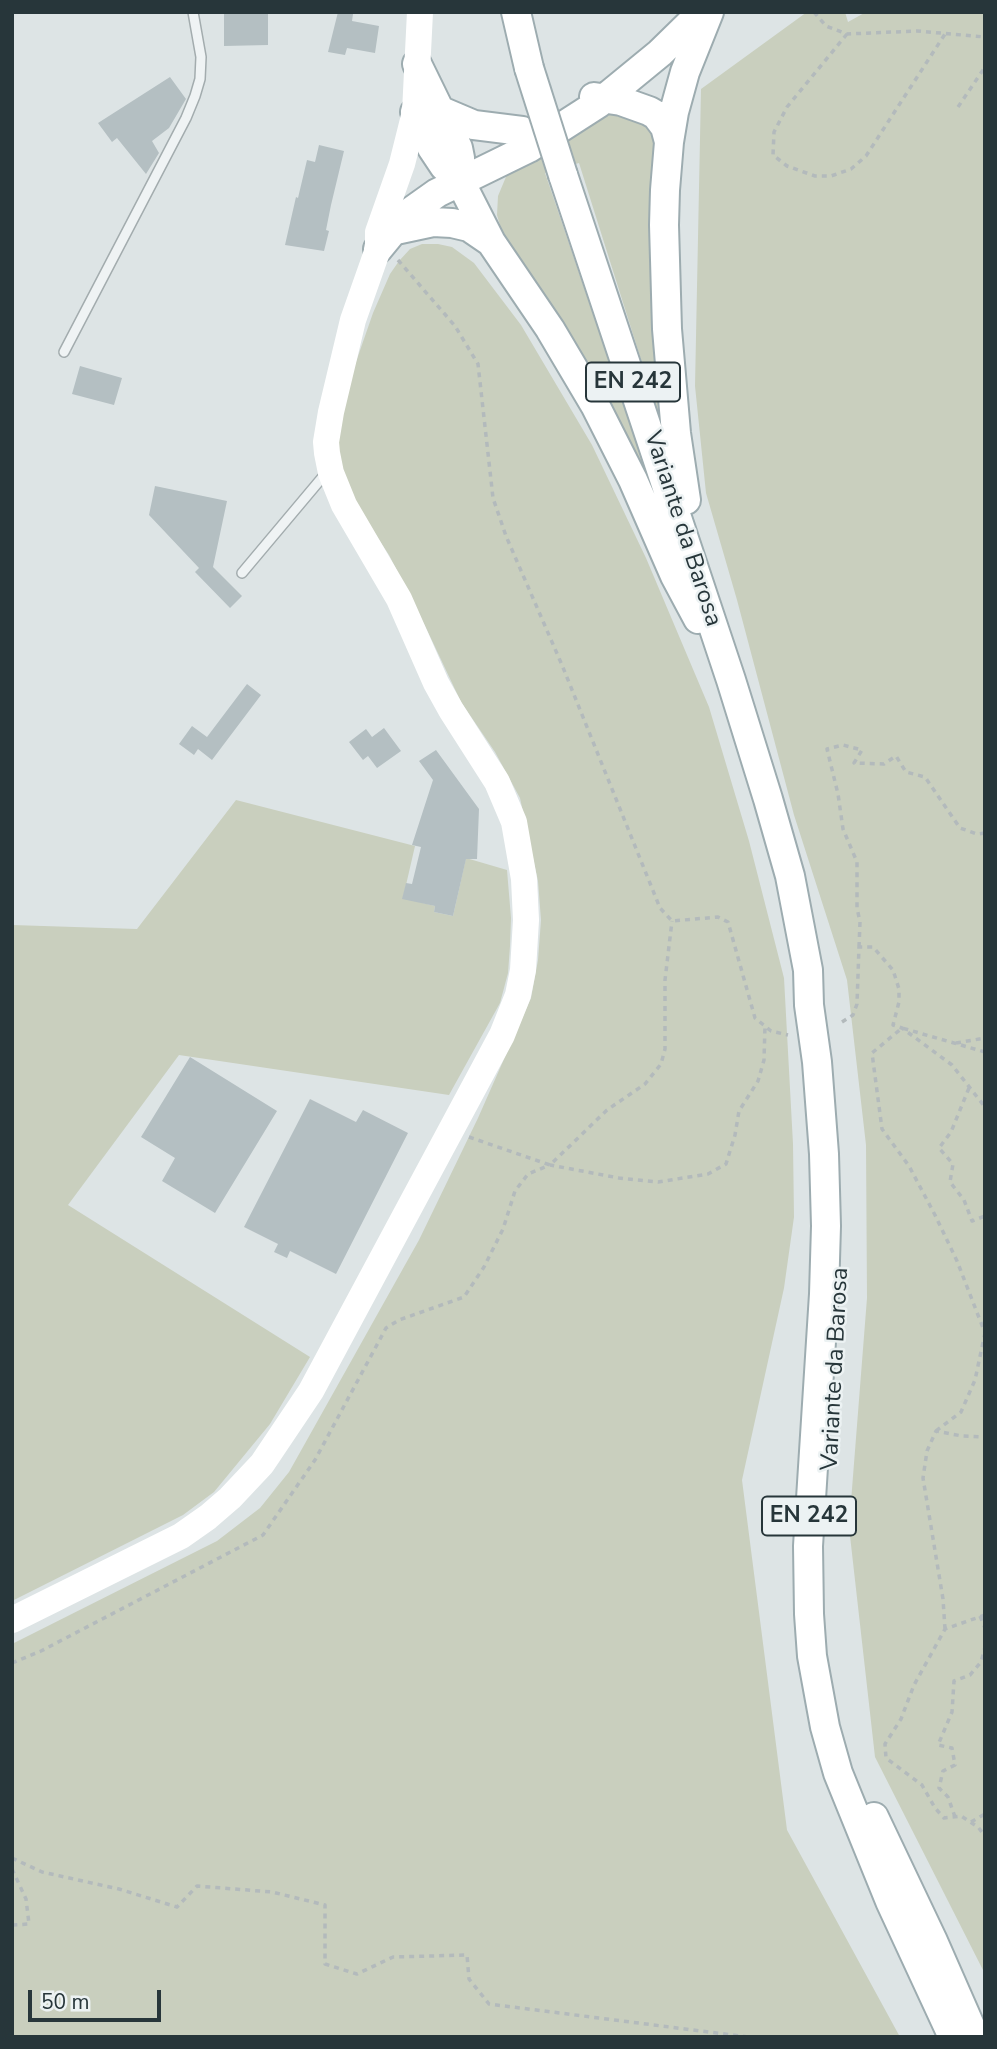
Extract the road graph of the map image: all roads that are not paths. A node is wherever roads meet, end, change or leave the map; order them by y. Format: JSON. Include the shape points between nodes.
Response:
{"nodes":[{"id":1,"x":193,"y":12,"type":"edge"},
{"id":2,"x":420,"y":12,"type":"edge"},
{"id":3,"x":516,"y":12,"type":"edge"},
{"id":4,"x":679,"y":12,"type":"edge"},
{"id":5,"x":702,"y":12,"type":"edge"},
{"id":6,"x":709,"y":12,"type":"edge"},
{"id":7,"x":417,"y":64,"type":"joint"},
{"id":8,"x":605,"y":98,"type":"junction"},
{"id":9,"x":571,"y":100,"type":"junction"},
{"id":10,"x":428,"y":112,"type":"junction"},
{"id":11,"x":522,"y":131,"type":"junction"},
{"id":12,"x":669,"y":142,"type":"junction"},
{"id":13,"x":460,"y":181,"type":"junction"},
{"id":14,"x":385,"y":240,"type":"junction"},
{"id":15,"x":491,"y":242,"type":"junction"},
{"id":16,"x":64,"y":352,"type":"dead end"},
{"id":17,"x":330,"y":469,"type":"junction"},
{"id":18,"x":242,"y":573,"type":"dead end"},
{"id":19,"x":702,"y":589,"type":"junction"},
{"id":20,"x":731,"y":680,"type":"junction"},
{"id":21,"x":808,"y":970,"type":"junction"},
{"id":22,"x":12,"y":1620,"type":"edge"},
{"id":23,"x":953,"y":2037,"type":"edge"},
{"id":24,"x":975,"y":2037,"type":"edge"}],
"edges":[{"from":1,"to":16,"type":"lane","via":[[201,57],[195,96]]},
{"from":2,"to":7,"type":"main road"},
{"from":3,"to":19,"type":"main road","name":"Variante da Barosa","number":"EN 242","bridge":true,"via":[[562,175]]},
{"from":4,"to":9,"type":"main road","via":[[631,58]]},
{"from":5,"to":8,"type":"main road"},
{"from":6,"to":12,"type":"main road","via":[[685,72]]},
{"from":7,"to":10,"type":"main road"},
{"from":8,"to":9,"type":"main road"},
{"from":8,"to":12,"type":"main road","via":[[656,116]]},
{"from":8,"to":13,"type":"main road","via":[[529,148]]},
{"from":9,"to":11,"type":"main road"},
{"from":10,"to":11,"type":"main road","via":[[474,125]]},
{"from":10,"to":13,"type":"main road","via":[[458,148]]},
{"from":10,"to":14,"type":"main road","via":[[402,164],[378,232]]},
{"from":11,"to":13,"type":"main road","via":[[474,161]]},
{"from":12,"to":19,"type":"main road","via":[[664,225],[670,369]]},
{"from":13,"to":14,"type":"main road","via":[[406,215]]},
{"from":13,"to":15,"type":"main road"},
{"from":14,"to":15,"type":"main road","via":[[433,222],[469,228]]},
{"from":14,"to":17,"type":"main road","via":[[367,277],[335,391],[326,442]]},
{"from":15,"to":20,"type":"main road","via":[[550,329],[608,429],[675,576]]},
{"from":17,"to":18,"type":"lane"},
{"from":17,"to":22,"type":"main road","via":[[441,692],[497,782],[514,822],[526,920],[521,982],[502,1035],[451,1131],[311,1391],[262,1464],[230,1498],[181,1536]]},
{"from":19,"to":20,"type":"main road","name":"Variante da Barosa","number":"EN 242"},
{"from":20,"to":21,"type":"main road","name":"Variante da Barosa","number":"EN 242","via":[[790,876]]},
{"from":21,"to":23,"type":"main road","name":"Variante da Barosa","number":"EN 242","via":[[826,1226],[808,1546],[812,1656],[838,1773]]},
{"from":21,"to":24,"type":"main road","name":"Variante da Barosa","number":"EN 242","via":[[827,1031],[842,1169],[842,1287],[825,1566],[833,1678],[848,1747],[863,1789]]}]}
